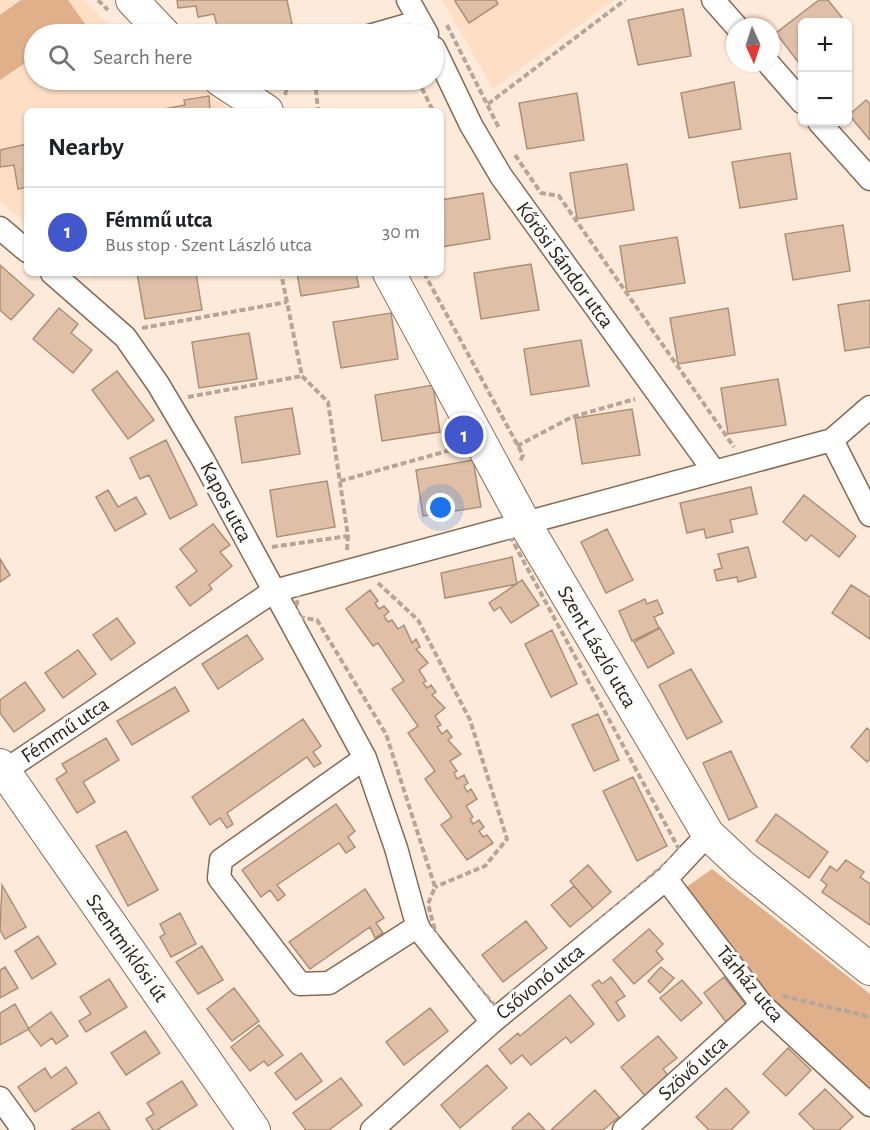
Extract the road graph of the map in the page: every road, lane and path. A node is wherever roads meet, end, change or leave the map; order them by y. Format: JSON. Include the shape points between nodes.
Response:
{"nodes":[{"id":1,"x":132,"y":0,"type":"edge"},
{"id":2,"x":625,"y":0,"type":"edge"},
{"id":3,"x":713,"y":0,"type":"edge"},
{"id":4,"x":418,"y":17,"type":"edge"},
{"id":5,"x":729,"y":18,"type":"edge"},
{"id":6,"x":444,"y":19,"type":"dead end"},
{"id":7,"x":155,"y":24,"type":"edge"},
{"id":8,"x":392,"y":24,"type":"edge"},
{"id":9,"x":444,"y":69,"type":"edge"},
{"id":10,"x":776,"y":72,"type":"edge"},
{"id":11,"x":235,"y":90,"type":"edge"},
{"id":12,"x":316,"y":90,"type":"edge"},
{"id":13,"x":422,"y":90,"type":"edge"},
{"id":14,"x":798,"y":97,"type":"edge"},
{"id":15,"x":488,"y":104,"type":"junction"},
{"id":16,"x":262,"y":108,"type":"edge"},
{"id":17,"x":318,"y":108,"type":"edge"},
{"id":18,"x":431,"y":108,"type":"edge"},
{"id":19,"x":823,"y":126,"type":"edge"},
{"id":20,"x":501,"y":132,"type":"dead end"},
{"id":21,"x":511,"y":149,"type":"dead end"},
{"id":22,"x":870,"y":180,"type":"edge"},
{"id":23,"x":0,"y":228,"type":"edge"},
{"id":24,"x":24,"y":248,"type":"edge"},
{"id":25,"x":58,"y":276,"type":"edge"},
{"id":26,"x":282,"y":276,"type":"edge"},
{"id":27,"x":391,"y":276,"type":"edge"},
{"id":28,"x":426,"y":276,"type":"edge"},
{"id":29,"x":287,"y":302,"type":"junction"},
{"id":30,"x":145,"y":339,"type":"dead end"},
{"id":31,"x":303,"y":376,"type":"junction"},
{"id":32,"x":629,"y":389,"type":"dead end"},
{"id":33,"x":181,"y":398,"type":"dead end"},
{"id":34,"x":635,"y":399,"type":"junction"},
{"id":35,"x":870,"y":407,"type":"edge"},
{"id":36,"x":642,"y":408,"type":"dead end"},
{"id":37,"x":832,"y":440,"type":"junction"},
{"id":38,"x":517,"y":446,"type":"junction"},
{"id":39,"x":460,"y":448,"type":"dead end"},
{"id":40,"x":738,"y":452,"type":"dead end"},
{"id":41,"x":516,"y":469,"type":"dead end"},
{"id":42,"x":714,"y":471,"type":"junction"},
{"id":43,"x":340,"y":481,"type":"junction"},
{"id":44,"x":870,"y":515,"type":"edge"},
{"id":45,"x":524,"y":522,"type":"junction"},
{"id":46,"x":348,"y":536,"type":"junction"},
{"id":47,"x":265,"y":548,"type":"dead end"},
{"id":48,"x":347,"y":557,"type":"dead end"},
{"id":49,"x":365,"y":572,"type":"junction"},
{"id":50,"x":274,"y":591,"type":"junction"},
{"id":51,"x":365,"y":758,"type":"junction"},
{"id":52,"x":2,"y":768,"type":"edge"},
{"id":53,"x":708,"y":834,"type":"junction"},
{"id":54,"x":666,"y":879,"type":"junction"},
{"id":55,"x":435,"y":887,"type":"junction"},
{"id":56,"x":418,"y":926,"type":"junction"},
{"id":57,"x":870,"y":969,"type":"edge"},
{"id":58,"x":756,"y":996,"type":"junction"},
{"id":59,"x":870,"y":1017,"type":"edge"},
{"id":60,"x":492,"y":1022,"type":"junction"},
{"id":61,"x":0,"y":1098,"type":"edge"},
{"id":62,"x":870,"y":1105,"type":"edge"},
{"id":63,"x":23,"y":1130,"type":"edge"},
{"id":64,"x":254,"y":1130,"type":"edge"},
{"id":65,"x":372,"y":1130,"type":"edge"},
{"id":66,"x":624,"y":1130,"type":"edge"}],
"edges":[{"from":1,"to":7,"type":"street"},
{"from":2,"to":15,"type":"path"},
{"from":3,"to":5,"type":"street"},
{"from":4,"to":8,"type":"lane"},
{"from":6,"to":15,"type":"path"},
{"from":9,"to":42,"type":"street","name":"Kőrösi Sándor utca","via":[[501,176]]},
{"from":10,"to":14,"type":"street"},
{"from":11,"to":16,"type":"street"},
{"from":12,"to":17,"type":"path"},
{"from":13,"to":18,"type":"path"},
{"from":15,"to":20,"type":"path"},
{"from":19,"to":22,"type":"street"},
{"from":21,"to":40,"type":"path","via":[[541,193],[559,196]]},
{"from":23,"to":24,"type":"street"},
{"from":25,"to":50,"type":"street","name":"Kapos utca","via":[[125,337],[158,384]]},
{"from":26,"to":29,"type":"path"},
{"from":27,"to":45,"type":"street","name":"Szent László utca"},
{"from":28,"to":38,"type":"path"},
{"from":29,"to":30,"type":"path","via":[[138,329]]},
{"from":29,"to":31,"type":"path"},
{"from":31,"to":33,"type":"path"},
{"from":31,"to":43,"type":"path","via":[[328,402]]},
{"from":32,"to":34,"type":"path"},
{"from":34,"to":36,"type":"path"},
{"from":34,"to":38,"type":"path","via":[[572,417]]},
{"from":35,"to":37,"type":"street"},
{"from":37,"to":42,"type":"street","name":"Fémmű utca"},
{"from":37,"to":44,"type":"street"},
{"from":38,"to":41,"type":"path","via":[[523,455]]},
{"from":39,"to":43,"type":"path"},
{"from":42,"to":45,"type":"street","name":"Fémmű utca"},
{"from":43,"to":46,"type":"path"},
{"from":45,"to":50,"type":"street","name":"Fémmű utca"},
{"from":45,"to":53,"type":"street","name":"Szent László utca"},
{"from":46,"to":47,"type":"path"},
{"from":46,"to":48,"type":"path"},
{"from":49,"to":55,"type":"path","via":[[418,620],[470,720],[507,838],[485,866]]},
{"from":49,"to":55,"type":"path","via":[[299,592],[298,617],[317,620],[386,734]]},
{"from":49,"to":55,"type":"path","via":[[510,536],[680,851],[498,1010],[438,942],[428,904]]},
{"from":50,"to":51,"type":"street","name":"Kapos utca"},
{"from":50,"to":52,"type":"street","name":"Fémmű utca"},
{"from":51,"to":56,"type":"street","name":"Kapos utca"},
{"from":51,"to":56,"type":"street","via":[[221,860],[219,878],[300,984],[330,983]]},
{"from":52,"to":64,"type":"street","name":"Szentmiklósi út"},
{"from":53,"to":54,"type":"street","name":"Csővonó utca"},
{"from":53,"to":57,"type":"street","name":"Szent László utca"},
{"from":54,"to":58,"type":"street","name":"Tárház utca"},
{"from":54,"to":60,"type":"street","name":"Csővonó utca"},
{"from":56,"to":60,"type":"street","name":"Kapos utca"},
{"from":58,"to":59,"type":"path"},
{"from":58,"to":62,"type":"street","name":"Tárház utca"},
{"from":58,"to":66,"type":"street","name":"Szövő utca"},
{"from":60,"to":65,"type":"street","name":"Csővonó utca"},
{"from":61,"to":63,"type":"street"}]}
